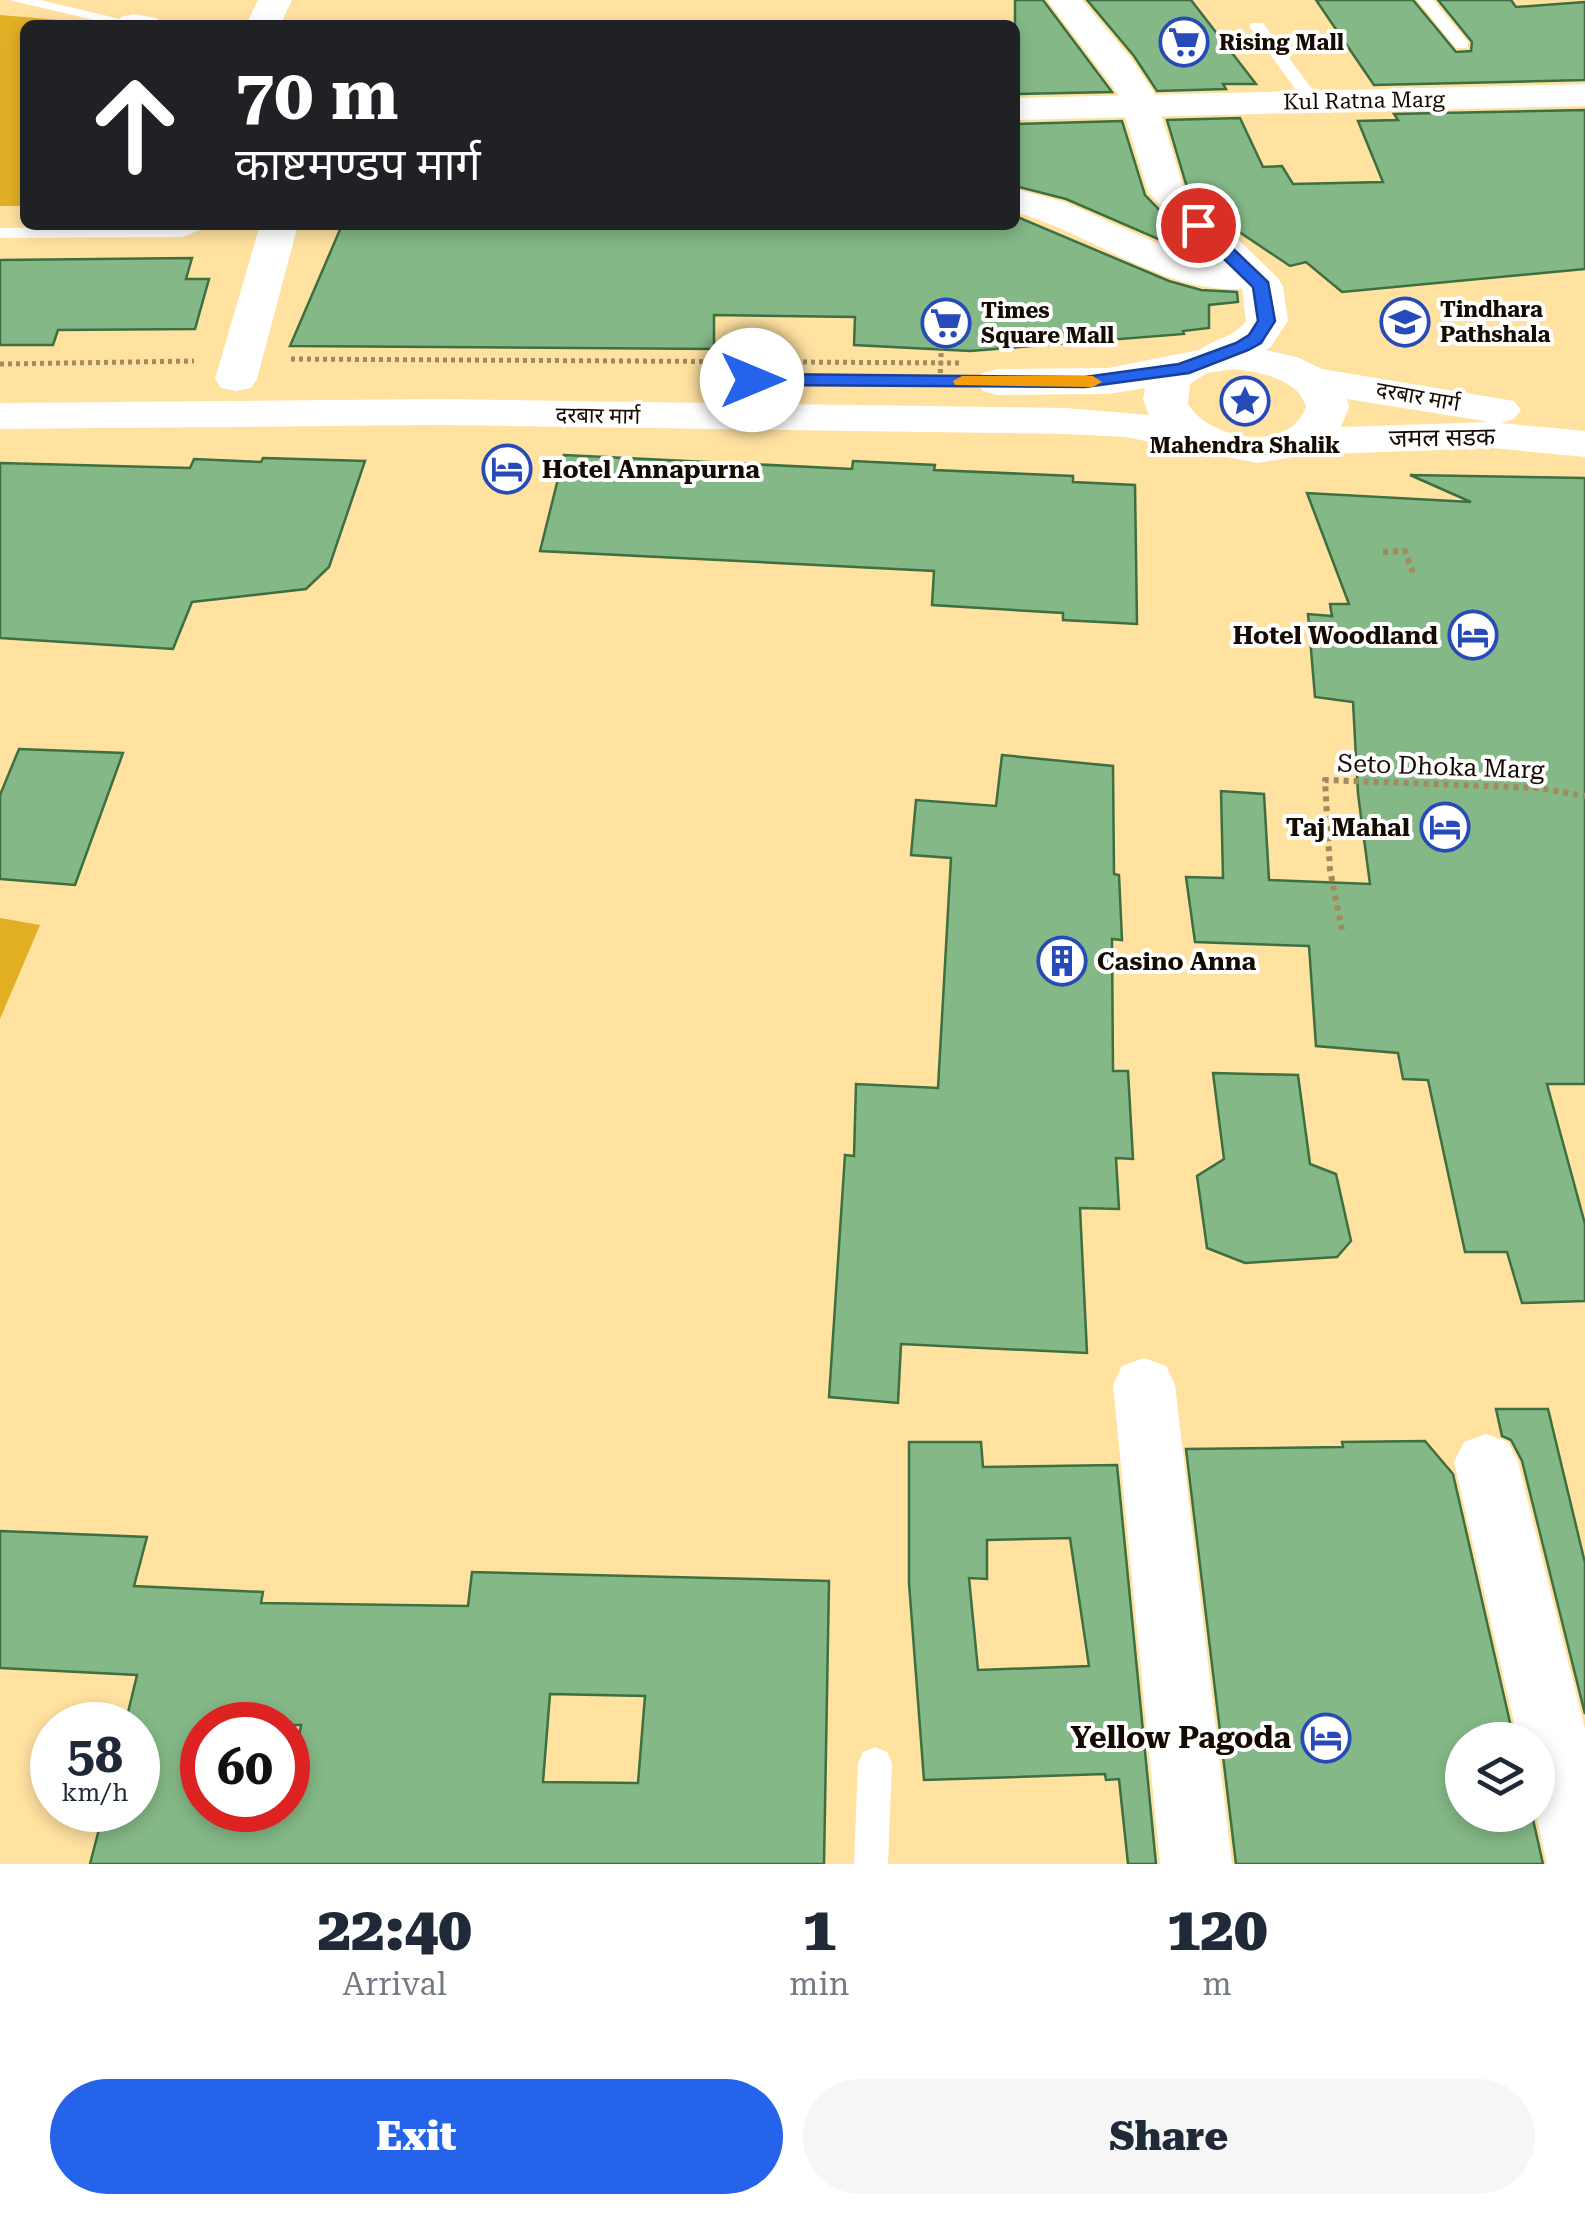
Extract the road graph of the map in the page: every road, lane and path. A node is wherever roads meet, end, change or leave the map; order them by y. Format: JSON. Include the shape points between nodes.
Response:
{"nodes":[{"id":1,"x":17,"y":0,"type":"edge"},
{"id":2,"x":1064,"y":0,"type":"edge"},
{"id":3,"x":1425,"y":0,"type":"edge"},
{"id":4,"x":114,"y":20,"type":"edge"},
{"id":5,"x":1256,"y":26,"type":"dead end"},
{"id":6,"x":1462,"y":45,"type":"dead end"},
{"id":7,"x":1585,"y":95,"type":"edge"},
{"id":8,"x":1313,"y":101,"type":"junction"},
{"id":9,"x":1143,"y":108,"type":"junction"},
{"id":10,"x":1020,"y":110,"type":"edge"},
{"id":11,"x":1020,"y":201,"type":"edge"},
{"id":12,"x":188,"y":230,"type":"edge"},
{"id":13,"x":277,"y":230,"type":"edge"},
{"id":14,"x":0,"y":233,"type":"edge"},
{"id":15,"x":1258,"y":282,"type":"junction"},
{"id":16,"x":943,"y":308,"type":"dead end"},
{"id":17,"x":1198,"y":363,"type":"junction"},
{"id":18,"x":0,"y":364,"type":"edge"},
{"id":19,"x":947,"y":369,"type":"junction"},
{"id":20,"x":238,"y":370,"type":"junction"},
{"id":21,"x":1310,"y":380,"type":"junction"},
{"id":22,"x":0,"y":382,"type":"edge"},
{"id":23,"x":0,"y":416,"type":"edge"},
{"id":24,"x":1585,"y":422,"type":"edge"},
{"id":25,"x":1196,"y":435,"type":"junction"},
{"id":26,"x":1298,"y":442,"type":"junction"},
{"id":27,"x":1585,"y":444,"type":"edge"},
{"id":28,"x":1383,"y":552,"type":"dead end"},
{"id":29,"x":1413,"y":573,"type":"dead end"},
{"id":30,"x":1585,"y":796,"type":"edge"},
{"id":31,"x":1342,"y":930,"type":"dead end"},
{"id":32,"x":1144,"y":1385,"type":"dead end"},
{"id":33,"x":1486,"y":1462,"type":"dead end"},
{"id":34,"x":875,"y":1763,"type":"dead end"},
{"id":35,"x":871,"y":1864,"type":"edge"},
{"id":36,"x":1196,"y":1864,"type":"edge"},
{"id":37,"x":1583,"y":1864,"type":"edge"}],
"edges":[{"from":1,"to":4,"type":"lane"},
{"from":2,"to":9,"type":"main road"},
{"from":3,"to":6,"type":"lane"},
{"from":5,"to":8,"type":"lane"},
{"from":7,"to":8,"type":"street","name":"Kul Ratna Marg"},
{"from":8,"to":9,"type":"street","name":"Kul Ratna Marg"},
{"from":9,"to":10,"type":"street","name":"Kul Ratna Marg"},
{"from":9,"to":15,"type":"main road","via":[[1167,192]]},
{"from":11,"to":15,"type":"street","via":[[1199,275]]},
{"from":12,"to":14,"type":"lane"},
{"from":13,"to":20,"type":"street"},
{"from":15,"to":17,"type":"main road","via":[[1267,321],[1261,330],[1242,347]]},
{"from":16,"to":19,"type":"path"},
{"from":17,"to":19,"type":"main road","name":"दरबार मार्ग","via":[[1108,381]]},
{"from":17,"to":21,"type":"main road","name":"दरबार मार्ग","via":[[1266,360]]},
{"from":17,"to":25,"type":"main road","via":[[1170,380],[1165,394],[1167,409]]},
{"from":18,"to":20,"type":"path"},
{"from":19,"to":20,"type":"main road","name":"दरबार मार्ग"},
{"from":19,"to":20,"type":"path","via":[[416,357]]},
{"from":20,"to":22,"type":"main road","name":"दरबार मार्ग"},
{"from":21,"to":24,"type":"main road","name":"दरबार मार्ग"},
{"from":21,"to":26,"type":"main road","via":[[1326,406],[1324,420]]},
{"from":23,"to":25,"type":"main road","name":"दरबार मार्ग","via":[[439,412],[1066,420]]},
{"from":25,"to":26,"type":"main road","name":"दरबार मार्ग","via":[[1236,448]]},
{"from":26,"to":27,"type":"main road","name":"जमल सडक","via":[[1491,435]]},
{"from":28,"to":29,"type":"path","via":[[1405,551]]},
{"from":30,"to":31,"type":"path","name":"Seto Dhoka Marg","via":[[1539,788],[1325,780],[1330,870]]},
{"from":32,"to":36,"type":"street"},
{"from":33,"to":37,"type":"street"},
{"from":34,"to":35,"type":"lane"}]}
